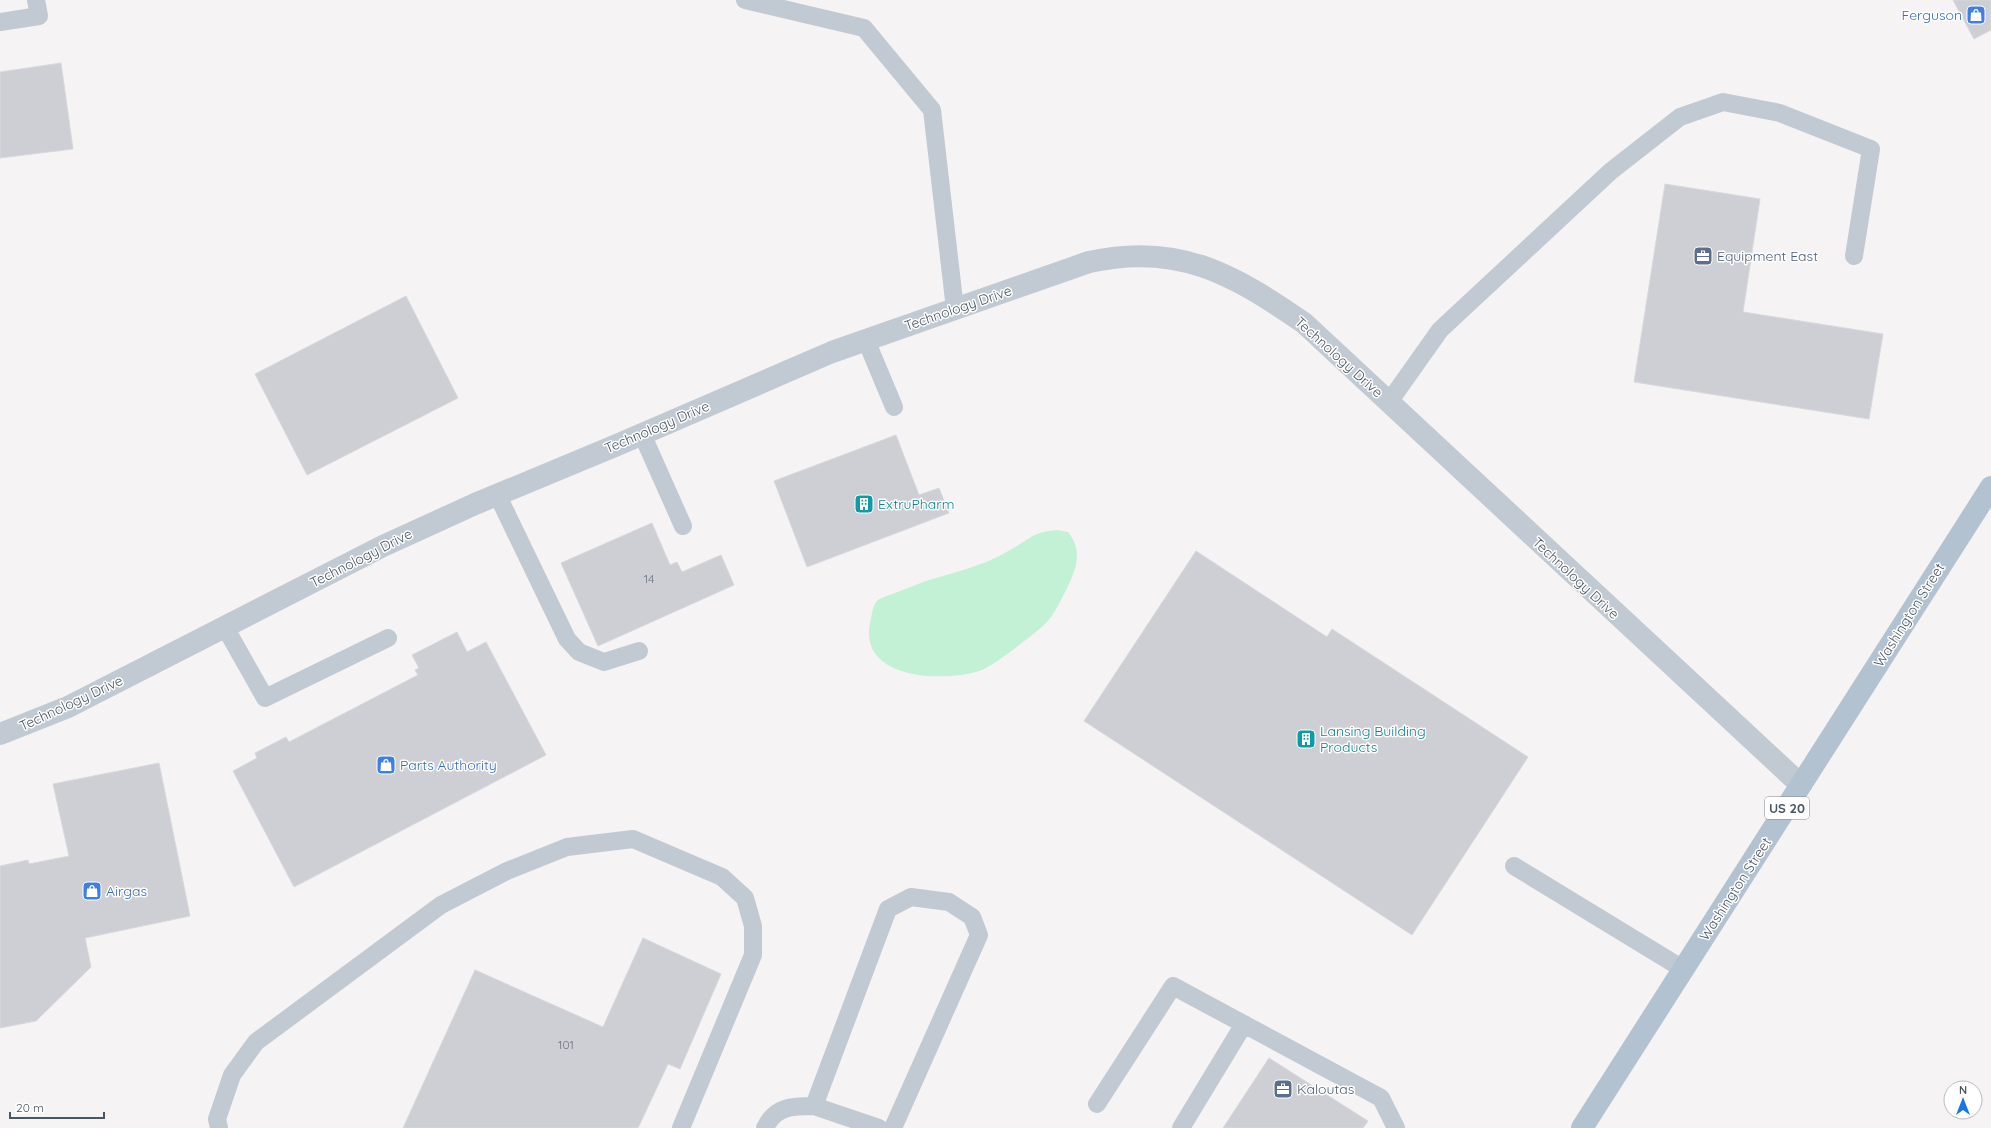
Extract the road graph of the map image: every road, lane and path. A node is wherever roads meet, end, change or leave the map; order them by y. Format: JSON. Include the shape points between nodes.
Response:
{"nodes":[{"id":1,"x":36,"y":0,"type":"edge"},
{"id":2,"x":745,"y":0,"type":"edge"},
{"id":3,"x":0,"y":22,"type":"edge"},
{"id":4,"x":1854,"y":256,"type":"dead end"},
{"id":5,"x":955,"y":309,"type":"junction"},
{"id":6,"x":866,"y":340,"type":"junction"},
{"id":7,"x":1388,"y":402,"type":"junction"},
{"id":8,"x":894,"y":407,"type":"dead end"},
{"id":9,"x":642,"y":434,"type":"junction"},
{"id":10,"x":1991,"y":487,"type":"edge"},
{"id":11,"x":497,"y":494,"type":"junction"},
{"id":12,"x":683,"y":526,"type":"dead end"},
{"id":13,"x":225,"y":627,"type":"junction"},
{"id":14,"x":388,"y":638,"type":"dead end"},
{"id":15,"x":639,"y":651,"type":"dead end"},
{"id":16,"x":0,"y":734,"type":"edge"},
{"id":17,"x":1801,"y":785,"type":"junction"},
{"id":18,"x":1514,"y":866,"type":"dead end"},
{"id":19,"x":1684,"y":969,"type":"junction"},
{"id":20,"x":1244,"y":1024,"type":"junction"},
{"id":21,"x":1097,"y":1104,"type":"dead end"},
{"id":22,"x":814,"y":1106,"type":"junction"},
{"id":23,"x":219,"y":1128,"type":"edge"},
{"id":24,"x":681,"y":1128,"type":"edge"},
{"id":25,"x":765,"y":1128,"type":"edge"},
{"id":26,"x":879,"y":1128,"type":"edge"},
{"id":27,"x":893,"y":1128,"type":"edge"},
{"id":28,"x":1182,"y":1128,"type":"edge"},
{"id":29,"x":1396,"y":1128,"type":"edge"},
{"id":30,"x":1582,"y":1128,"type":"edge"}],
"edges":[{"from":1,"to":3,"type":"lane","via":[[39,16]]},
{"from":2,"to":5,"type":"lane","via":[[864,28],[932,110]]},
{"from":4,"to":7,"type":"lane","via":[[1871,148],[1780,113],[1723,102],[1680,117],[1611,171],[1440,330]]},
{"from":5,"to":6,"type":"street","name":"Technology Drive"},
{"from":5,"to":7,"type":"street","name":"Technology Drive","via":[[1089,262],[1115,256],[1160,256],[1182,260],[1201,265],[1237,281],[1298,319]]},
{"from":6,"to":8,"type":"lane"},
{"from":6,"to":9,"type":"street","name":"Technology Drive","via":[[832,352]]},
{"from":7,"to":17,"type":"street","name":"Technology Drive"},
{"from":9,"to":11,"type":"street","name":"Technology Drive"},
{"from":9,"to":12,"type":"lane"},
{"from":10,"to":17,"type":"main road","name":"Washington Street","number":"US 20"},
{"from":11,"to":13,"type":"street","name":"Technology Drive","via":[[383,546]]},
{"from":11,"to":15,"type":"lane","via":[[567,639],[575,648],[604,662]]},
{"from":13,"to":14,"type":"lane","via":[[265,698]]},
{"from":13,"to":16,"type":"street","name":"Technology Drive","via":[[68,707]]},
{"from":17,"to":19,"type":"main road","name":"Washington Street","number":"US 20"},
{"from":18,"to":19,"type":"lane"},
{"from":19,"to":30,"type":"main road","name":"Washington Street","number":"US 20"},
{"from":20,"to":21,"type":"lane","via":[[1173,986]]},
{"from":20,"to":28,"type":"lane"},
{"from":20,"to":29,"type":"lane","via":[[1381,1098]]},
{"from":22,"to":25,"type":"lane","via":[[787,1107],[769,1120]]},
{"from":22,"to":26,"type":"lane"},
{"from":22,"to":27,"type":"lane","via":[[888,909],[911,897],[949,902],[972,917],[979,935]]},
{"from":23,"to":24,"type":"lane","via":[[217,1119],[232,1075],[256,1042],[441,905],[507,871],[568,847],[633,839],[722,877],[744,898],[753,926],[753,955]]}]}
